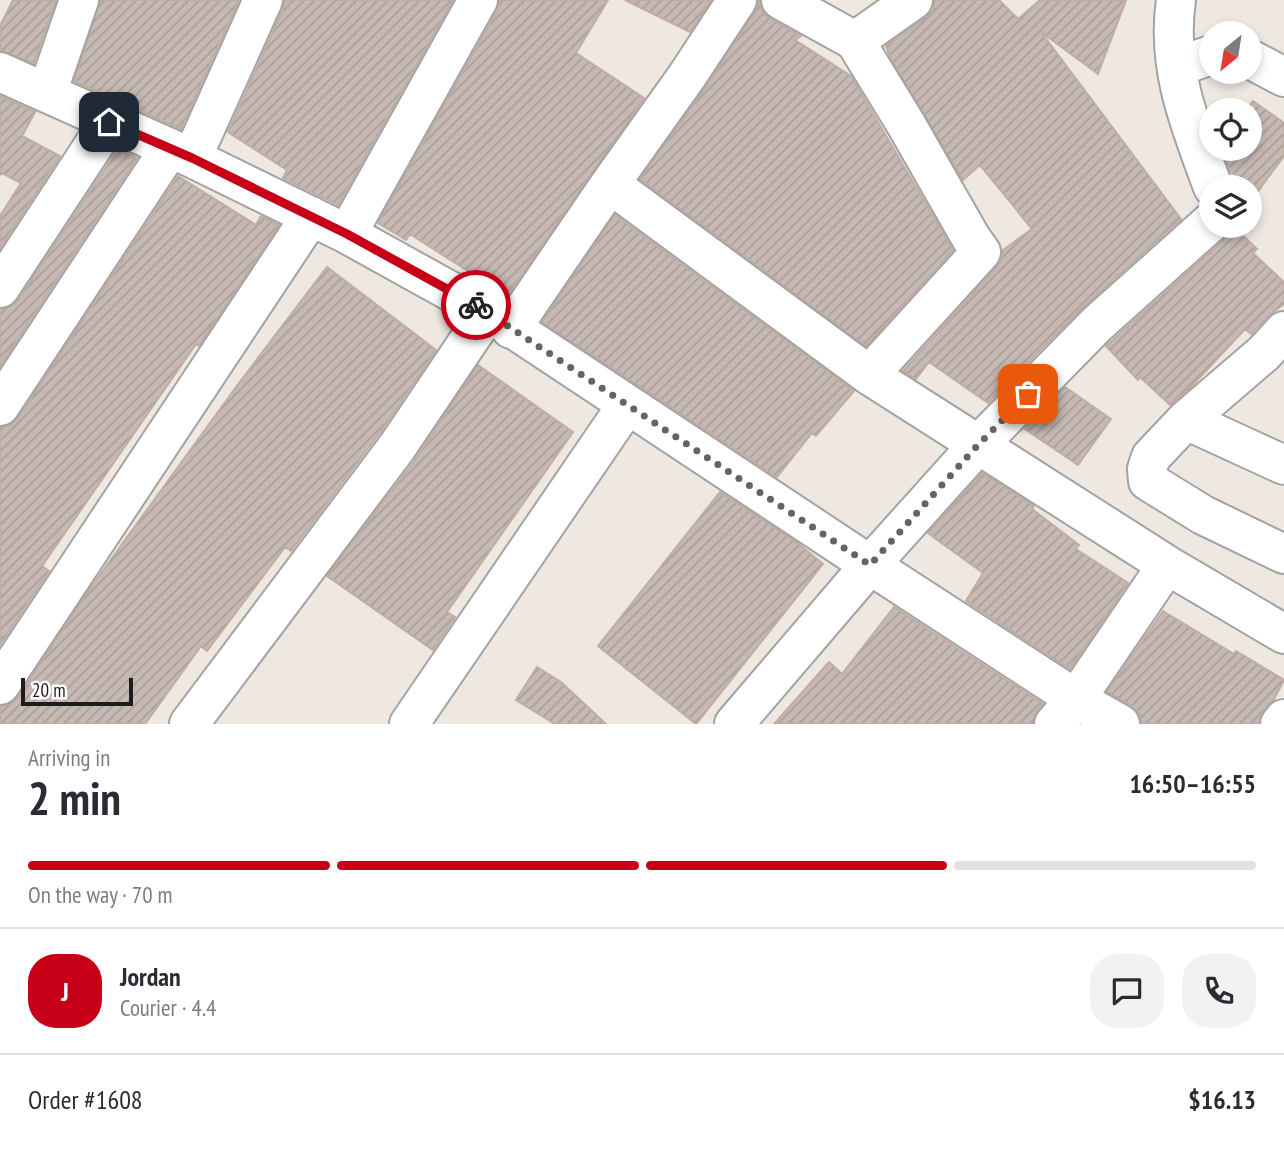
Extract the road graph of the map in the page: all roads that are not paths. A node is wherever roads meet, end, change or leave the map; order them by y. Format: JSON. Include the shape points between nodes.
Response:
{"nodes":[{"id":1,"x":79,"y":0,"type":"edge"},
{"id":2,"x":263,"y":0,"type":"edge"},
{"id":3,"x":478,"y":0,"type":"edge"},
{"id":4,"x":737,"y":0,"type":"edge"},
{"id":5,"x":781,"y":0,"type":"edge"},
{"id":6,"x":913,"y":0,"type":"edge"},
{"id":7,"x":1176,"y":0,"type":"edge"},
{"id":8,"x":855,"y":41,"type":"junction"},
{"id":9,"x":1194,"y":61,"type":"edge"},
{"id":10,"x":1262,"y":65,"type":"edge"},
{"id":11,"x":0,"y":72,"type":"edge"},
{"id":12,"x":1284,"y":77,"type":"edge"},
{"id":13,"x":47,"y":93,"type":"junction"},
{"id":14,"x":109,"y":122,"type":"junction"},
{"id":15,"x":181,"y":153,"type":"junction"},
{"id":16,"x":1209,"y":175,"type":"edge"},
{"id":17,"x":610,"y":184,"type":"junction"},
{"id":18,"x":311,"y":216,"type":"junction"},
{"id":19,"x":1199,"y":233,"type":"edge"},
{"id":20,"x":347,"y":234,"type":"junction"},
{"id":21,"x":0,"y":288,"type":"edge"},
{"id":22,"x":500,"y":321,"type":"junction"},
{"id":23,"x":1277,"y":349,"type":"edge"},
{"id":24,"x":869,"y":375,"type":"junction"},
{"id":25,"x":627,"y":405,"type":"junction"},
{"id":26,"x":0,"y":406,"type":"edge"},
{"id":27,"x":1186,"y":420,"type":"junction"},
{"id":28,"x":977,"y":446,"type":"junction"},
{"id":29,"x":1284,"y":465,"type":"edge"},
{"id":30,"x":1284,"y":554,"type":"edge"},
{"id":31,"x":870,"y":565,"type":"junction"},
{"id":32,"x":1167,"y":565,"type":"junction"},
{"id":33,"x":1284,"y":635,"type":"edge"},
{"id":34,"x":0,"y":685,"type":"edge"},
{"id":35,"x":1065,"y":711,"type":"edge"},
{"id":36,"x":1284,"y":719,"type":"edge"},
{"id":37,"x":190,"y":724,"type":"edge"},
{"id":38,"x":410,"y":724,"type":"edge"},
{"id":39,"x":734,"y":724,"type":"edge"},
{"id":40,"x":1120,"y":724,"type":"edge"},
{"id":41,"x":1280,"y":724,"type":"edge"}],
"edges":[{"from":1,"to":13,"type":"street"},
{"from":2,"to":15,"type":"street"},
{"from":3,"to":20,"type":"street"},
{"from":4,"to":17,"type":"street"},
{"from":5,"to":8,"type":"street"},
{"from":6,"to":8,"type":"street"},
{"from":7,"to":9,"type":"street","via":[[1173,19]]},
{"from":8,"to":24,"type":"street","via":[[981,252]]},
{"from":9,"to":16,"type":"street","via":[[1178,84]]},
{"from":10,"to":12,"type":"street"},
{"from":11,"to":13,"type":"street"},
{"from":13,"to":14,"type":"street"},
{"from":14,"to":15,"type":"street"},
{"from":14,"to":21,"type":"street"},
{"from":15,"to":18,"type":"street"},
{"from":15,"to":26,"type":"street"},
{"from":17,"to":22,"type":"street"},
{"from":17,"to":24,"type":"street"},
{"from":18,"to":20,"type":"street"},
{"from":18,"to":34,"type":"street"},
{"from":19,"to":28,"type":"street","via":[[1097,324]]},
{"from":20,"to":22,"type":"street"},
{"from":22,"to":25,"type":"street"},
{"from":22,"to":37,"type":"street","via":[[397,447]]},
{"from":23,"to":27,"type":"street"},
{"from":24,"to":28,"type":"street"},
{"from":25,"to":31,"type":"street"},
{"from":25,"to":38,"type":"street"},
{"from":27,"to":29,"type":"street"},
{"from":27,"to":30,"type":"street","via":[[1151,457],[1148,481],[1203,515]]},
{"from":28,"to":31,"type":"street"},
{"from":28,"to":32,"type":"street"},
{"from":31,"to":35,"type":"street"},
{"from":31,"to":39,"type":"street"},
{"from":32,"to":33,"type":"street"},
{"from":32,"to":35,"type":"street"},
{"from":35,"to":40,"type":"street"},
{"from":36,"to":41,"type":"street"}]}
